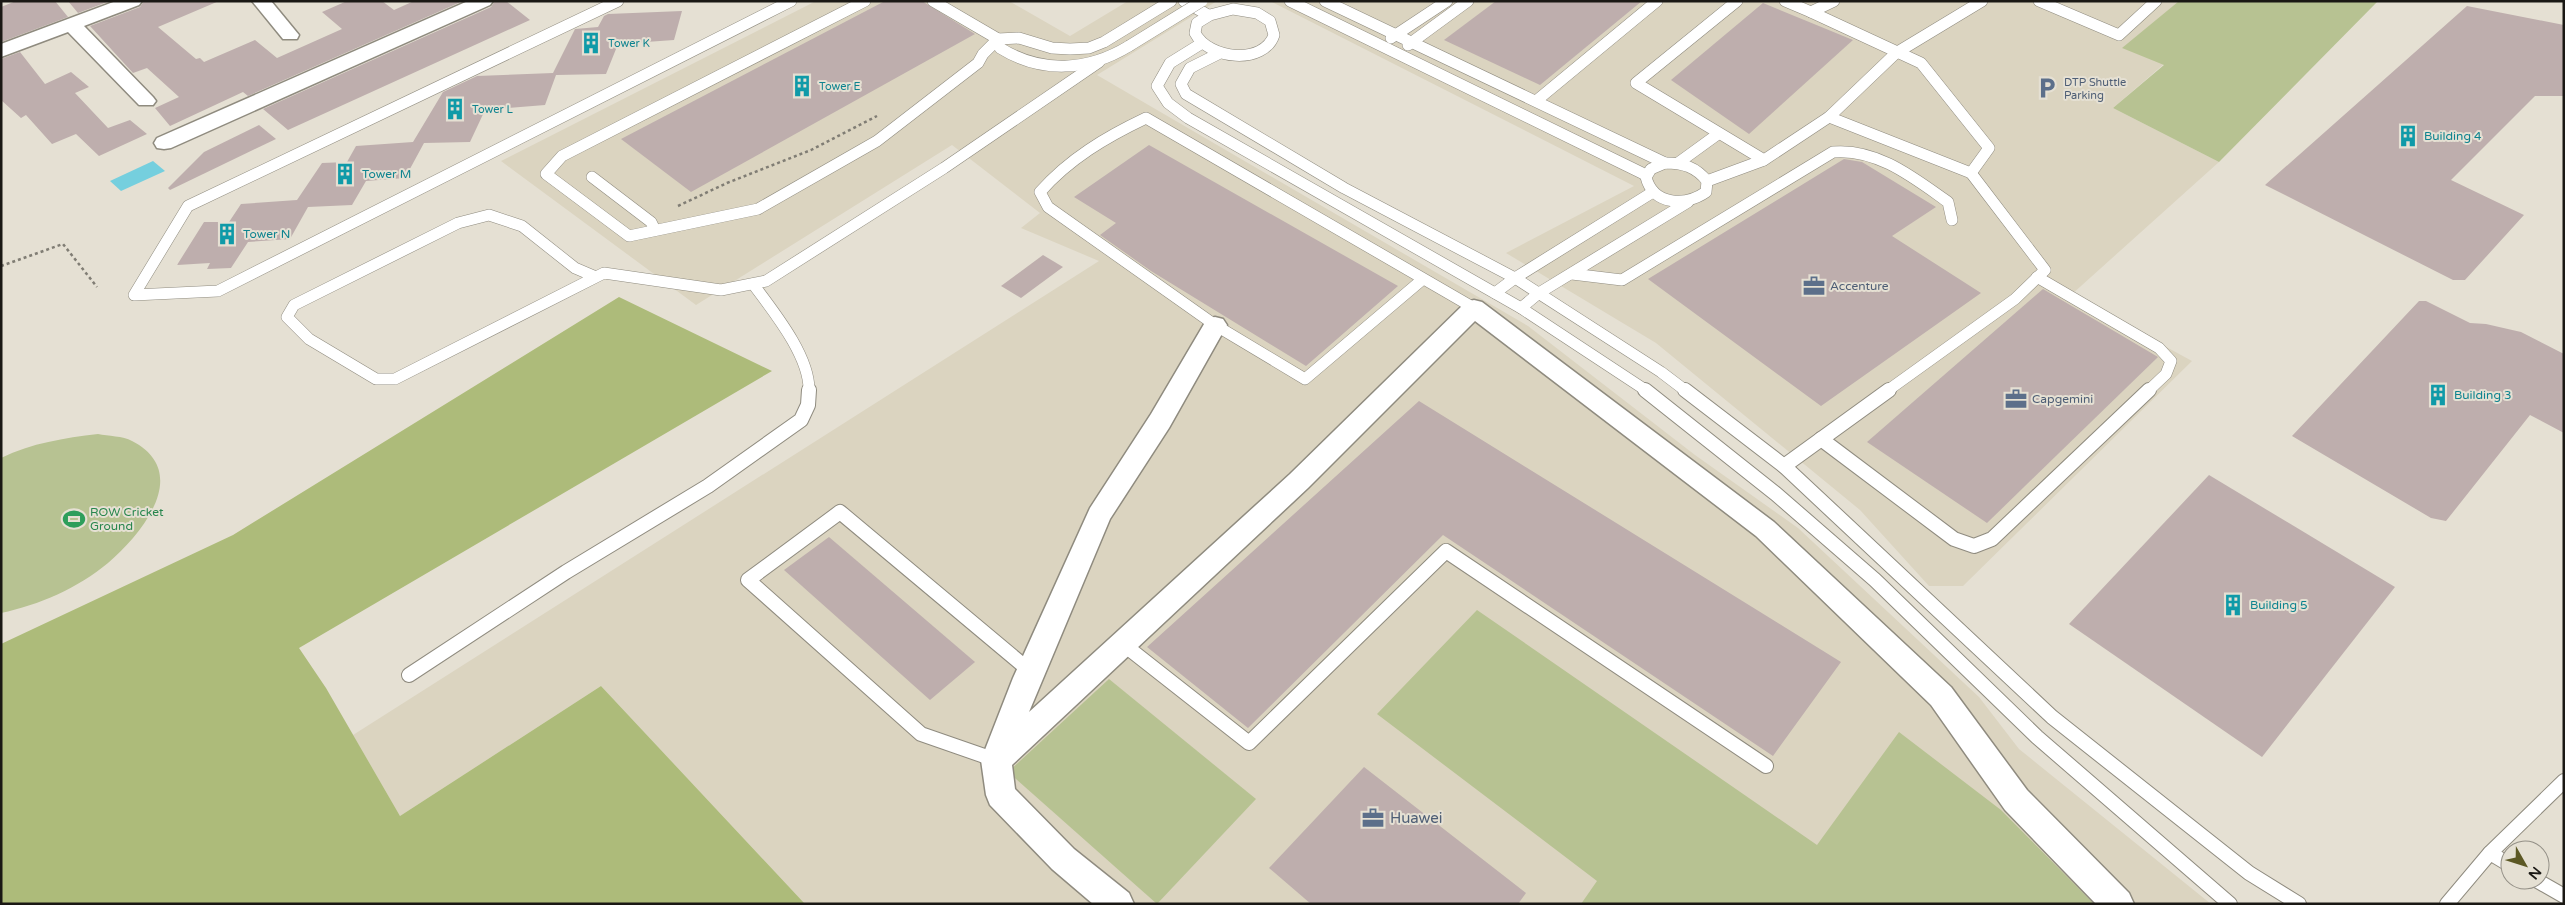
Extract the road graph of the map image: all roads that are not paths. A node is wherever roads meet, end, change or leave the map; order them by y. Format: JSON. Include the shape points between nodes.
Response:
{"nodes":[{"id":1,"x":133,"y":1,"type":"edge"},
{"id":2,"x":261,"y":1,"type":"edge"},
{"id":3,"x":484,"y":1,"type":"edge"},
{"id":4,"x":618,"y":1,"type":"edge"},
{"id":5,"x":792,"y":1,"type":"edge"},
{"id":6,"x":865,"y":1,"type":"edge"},
{"id":7,"x":934,"y":1,"type":"edge"},
{"id":8,"x":1171,"y":1,"type":"edge"},
{"id":9,"x":1184,"y":1,"type":"edge"},
{"id":10,"x":1202,"y":1,"type":"edge"},
{"id":11,"x":1290,"y":1,"type":"edge"},
{"id":12,"x":1325,"y":1,"type":"edge"},
{"id":13,"x":1447,"y":1,"type":"edge"},
{"id":14,"x":1468,"y":1,"type":"edge"},
{"id":15,"x":1657,"y":1,"type":"edge"},
{"id":16,"x":1785,"y":1,"type":"edge"},
{"id":17,"x":1834,"y":1,"type":"edge"},
{"id":18,"x":1982,"y":1,"type":"edge"},
{"id":19,"x":2039,"y":1,"type":"edge"},
{"id":20,"x":2156,"y":1,"type":"edge"},
{"id":21,"x":1734,"y":2,"type":"edge"},
{"id":22,"x":1811,"y":12,"type":"junction"},
{"id":23,"x":1208,"y":15,"type":"junction"},
{"id":24,"x":71,"y":24,"type":"junction"},
{"id":25,"x":290,"y":35,"type":"dead end"},
{"id":26,"x":1396,"y":35,"type":"junction"},
{"id":27,"x":998,"y":38,"type":"junction"},
{"id":28,"x":1104,"y":42,"type":"junction"},
{"id":29,"x":1412,"y":42,"type":"junction"},
{"id":30,"x":1199,"y":44,"type":"junction"},
{"id":31,"x":1380,"y":44,"type":"junction"},
{"id":32,"x":1,"y":51,"type":"edge"},
{"id":33,"x":1896,"y":53,"type":"junction"},
{"id":34,"x":1116,"y":54,"type":"junction"},
{"id":35,"x":1218,"y":54,"type":"junction"},
{"id":36,"x":1396,"y":54,"type":"junction"},
{"id":37,"x":1099,"y":62,"type":"junction"},
{"id":38,"x":146,"y":101,"type":"dead end"},
{"id":39,"x":1536,"y":101,"type":"junction"},
{"id":40,"x":1829,"y":117,"type":"junction"},
{"id":41,"x":1718,"y":134,"type":"junction"},
{"id":42,"x":164,"y":144,"type":"dead end"},
{"id":43,"x":1764,"y":160,"type":"junction"},
{"id":44,"x":1665,"y":163,"type":"junction"},
{"id":45,"x":1678,"y":163,"type":"junction"},
{"id":46,"x":1971,"y":173,"type":"junction"},
{"id":47,"x":1646,"y":175,"type":"junction"},
{"id":48,"x":592,"y":177,"type":"dead end"},
{"id":49,"x":1707,"y":181,"type":"junction"},
{"id":50,"x":1344,"y":188,"type":"junction"},
{"id":51,"x":1653,"y":192,"type":"junction"},
{"id":52,"x":1328,"y":198,"type":"junction"},
{"id":53,"x":1688,"y":202,"type":"junction"},
{"id":54,"x":1952,"y":220,"type":"dead end"},
{"id":55,"x":653,"y":226,"type":"junction"},
{"id":56,"x":1572,"y":274,"type":"junction"},
{"id":57,"x":596,"y":277,"type":"junction"},
{"id":58,"x":2037,"y":277,"type":"junction"},
{"id":59,"x":1515,"y":278,"type":"junction"},
{"id":60,"x":1423,"y":279,"type":"junction"},
{"id":61,"x":753,"y":284,"type":"junction"},
{"id":62,"x":1540,"y":293,"type":"junction"},
{"id":63,"x":1485,"y":301,"type":"junction"},
{"id":64,"x":1521,"y":308,"type":"junction"},
{"id":65,"x":1215,"y":325,"type":"junction"},
{"id":66,"x":1821,"y":439,"type":"junction"},
{"id":67,"x":1784,"y":466,"type":"junction"},
{"id":68,"x":1905,"y":580,"type":"junction"},
{"id":69,"x":1886,"y":592,"type":"junction"},
{"id":70,"x":1123,"y":644,"type":"junction"},
{"id":71,"x":1030,"y":671,"type":"junction"},
{"id":72,"x":409,"y":675,"type":"dead end"},
{"id":73,"x":996,"y":760,"type":"junction"},
{"id":74,"x":1766,"y":766,"type":"dead end"},
{"id":75,"x":2564,"y":781,"type":"edge"},
{"id":76,"x":2490,"y":853,"type":"junction"},
{"id":77,"x":2500,"y":859,"type":"edge"},
{"id":78,"x":2550,"y":888,"type":"edge"},
{"id":79,"x":2564,"y":896,"type":"edge"},
{"id":80,"x":1118,"y":904,"type":"edge"},
{"id":81,"x":2118,"y":904,"type":"edge"},
{"id":82,"x":2230,"y":904,"type":"edge"},
{"id":83,"x":2299,"y":904,"type":"edge"},
{"id":84,"x":2447,"y":904,"type":"edge"}],
"edges":[{"from":1,"to":24,"type":"street"},
{"from":2,"to":25,"type":"street"},
{"from":3,"to":42,"type":"street"},
{"from":4,"to":5,"type":"lane","via":[[188,206],[134,295],[218,292]]},
{"from":6,"to":55,"type":"lane","via":[[562,156],[546,174],[629,236]]},
{"from":7,"to":27,"type":"lane"},
{"from":8,"to":28,"type":"lane"},
{"from":9,"to":23,"type":"lane"},
{"from":10,"to":34,"type":"lane","bridge":true},
{"from":11,"to":31,"type":"lane"},
{"from":12,"to":26,"type":"lane"},
{"from":13,"to":26,"type":"lane"},
{"from":14,"to":29,"type":"lane"},
{"from":15,"to":39,"type":"lane"},
{"from":16,"to":22,"type":"lane"},
{"from":17,"to":22,"type":"lane"},
{"from":18,"to":33,"type":"lane"},
{"from":19,"to":20,"type":"lane","via":[[2119,35]]},
{"from":21,"to":41,"type":"lane","via":[[1636,83]]},
{"from":22,"to":33,"type":"lane"},
{"from":23,"to":30,"type":"lane","via":[[1199,21],[1195,29],[1194,37]]},
{"from":23,"to":35,"type":"lane","via":[[1247,10],[1259,13],[1274,26],[1273,40],[1256,52],[1231,56]]},
{"from":24,"to":32,"type":"street"},
{"from":24,"to":38,"type":"street"},
{"from":26,"to":29,"type":"lane"},
{"from":26,"to":31,"type":"lane"},
{"from":27,"to":28,"type":"lane","via":[[1019,38],[1070,50]]},
{"from":27,"to":37,"type":"lane","via":[[1000,48],[1010,56],[1040,65]]},
{"from":27,"to":55,"type":"lane","via":[[978,63],[876,141],[758,209],[723,218]]},
{"from":28,"to":34,"type":"lane"},
{"from":29,"to":36,"type":"lane"},
{"from":29,"to":39,"type":"lane"},
{"from":30,"to":35,"type":"lane"},
{"from":30,"to":52,"type":"lane","via":[[1170,63],[1157,86],[1168,103],[1188,118]]},
{"from":31,"to":36,"type":"lane"},
{"from":33,"to":40,"type":"lane"},
{"from":33,"to":46,"type":"lane","via":[[1921,63],[1989,148]]},
{"from":34,"to":37,"type":"lane"},
{"from":35,"to":50,"type":"lane","via":[[1190,68],[1181,84],[1186,94]]},
{"from":36,"to":47,"type":"lane"},
{"from":37,"to":61,"type":"lane","via":[[840,236],[766,281]]},
{"from":39,"to":44,"type":"lane"},
{"from":40,"to":43,"type":"lane"},
{"from":40,"to":46,"type":"lane"},
{"from":41,"to":43,"type":"lane"},
{"from":41,"to":45,"type":"lane"},
{"from":43,"to":49,"type":"lane"},
{"from":44,"to":45,"type":"lane"},
{"from":44,"to":47,"type":"lane","via":[[1652,167]]},
{"from":45,"to":49,"type":"lane","via":[[1691,166]]},
{"from":46,"to":58,"type":"lane","via":[[2045,270]]},
{"from":47,"to":51,"type":"lane","via":[[1645,181]]},
{"from":48,"to":55,"type":"lane"},
{"from":49,"to":53,"type":"lane","via":[[1706,192]]},
{"from":50,"to":52,"type":"lane"},
{"from":50,"to":59,"type":"lane"},
{"from":51,"to":53,"type":"lane","via":[[1669,200]]},
{"from":51,"to":59,"type":"lane"},
{"from":52,"to":63,"type":"lane"},
{"from":53,"to":56,"type":"lane"},
{"from":54,"to":56,"type":"lane","via":[[1948,202],[1930,189],[1865,154],[1847,150],[1833,152],[1622,280]]},
{"from":56,"to":62,"type":"lane"},
{"from":57,"to":57,"type":"lane","via":[[395,379],[376,379],[309,339],[287,317],[294,305],[458,223],[489,215],[522,226],[575,268]]},
{"from":57,"to":61,"type":"lane","via":[[604,273],[618,274],[720,290]]},
{"from":58,"to":66,"type":"lane","via":[[2015,299]]},
{"from":58,"to":66,"type":"lane","via":[[2159,348],[2171,361],[2166,374],[1992,539],[1974,546],[1954,539]]},
{"from":59,"to":62,"type":"lane"},
{"from":59,"to":63,"type":"lane"},
{"from":60,"to":63,"type":"lane"},
{"from":60,"to":65,"type":"lane","via":[[1305,379]]},
{"from":60,"to":65,"type":"lane","via":[[1146,118],[1053,175],[1040,192],[1048,207]]},
{"from":61,"to":72,"type":"lane","via":[[781,322],[805,368],[811,398],[810,407],[801,420],[708,486],[566,572]]},
{"from":62,"to":64,"type":"lane"},
{"from":62,"to":67,"type":"lane","via":[[1661,372]]},
{"from":63,"to":64,"type":"lane"},
{"from":63,"to":70,"type":"street"},
{"from":63,"to":81,"type":"street","via":[[1765,529],[1941,696],[2016,800]]},
{"from":64,"to":69,"type":"lane","via":[[1648,392],[1730,455]]},
{"from":65,"to":71,"type":"street","via":[[1160,421],[1099,515]]},
{"from":66,"to":67,"type":"lane"},
{"from":67,"to":68,"type":"lane"},
{"from":68,"to":69,"type":"lane"},
{"from":68,"to":83,"type":"lane","via":[[2052,717],[2249,873]]},
{"from":69,"to":82,"type":"lane","via":[[2037,737]]},
{"from":70,"to":73,"type":"street"},
{"from":70,"to":74,"type":"lane","via":[[1249,743],[1446,551]]},
{"from":71,"to":73,"type":"street"},
{"from":71,"to":73,"type":"lane","via":[[840,512],[748,580],[921,734]]},
{"from":73,"to":80,"type":"street","via":[[1001,795],[1063,859]]},
{"from":75,"to":76,"type":"lane"},
{"from":76,"to":77,"type":"lane"},
{"from":76,"to":84,"type":"lane"},
{"from":78,"to":79,"type":"lane"}]}
